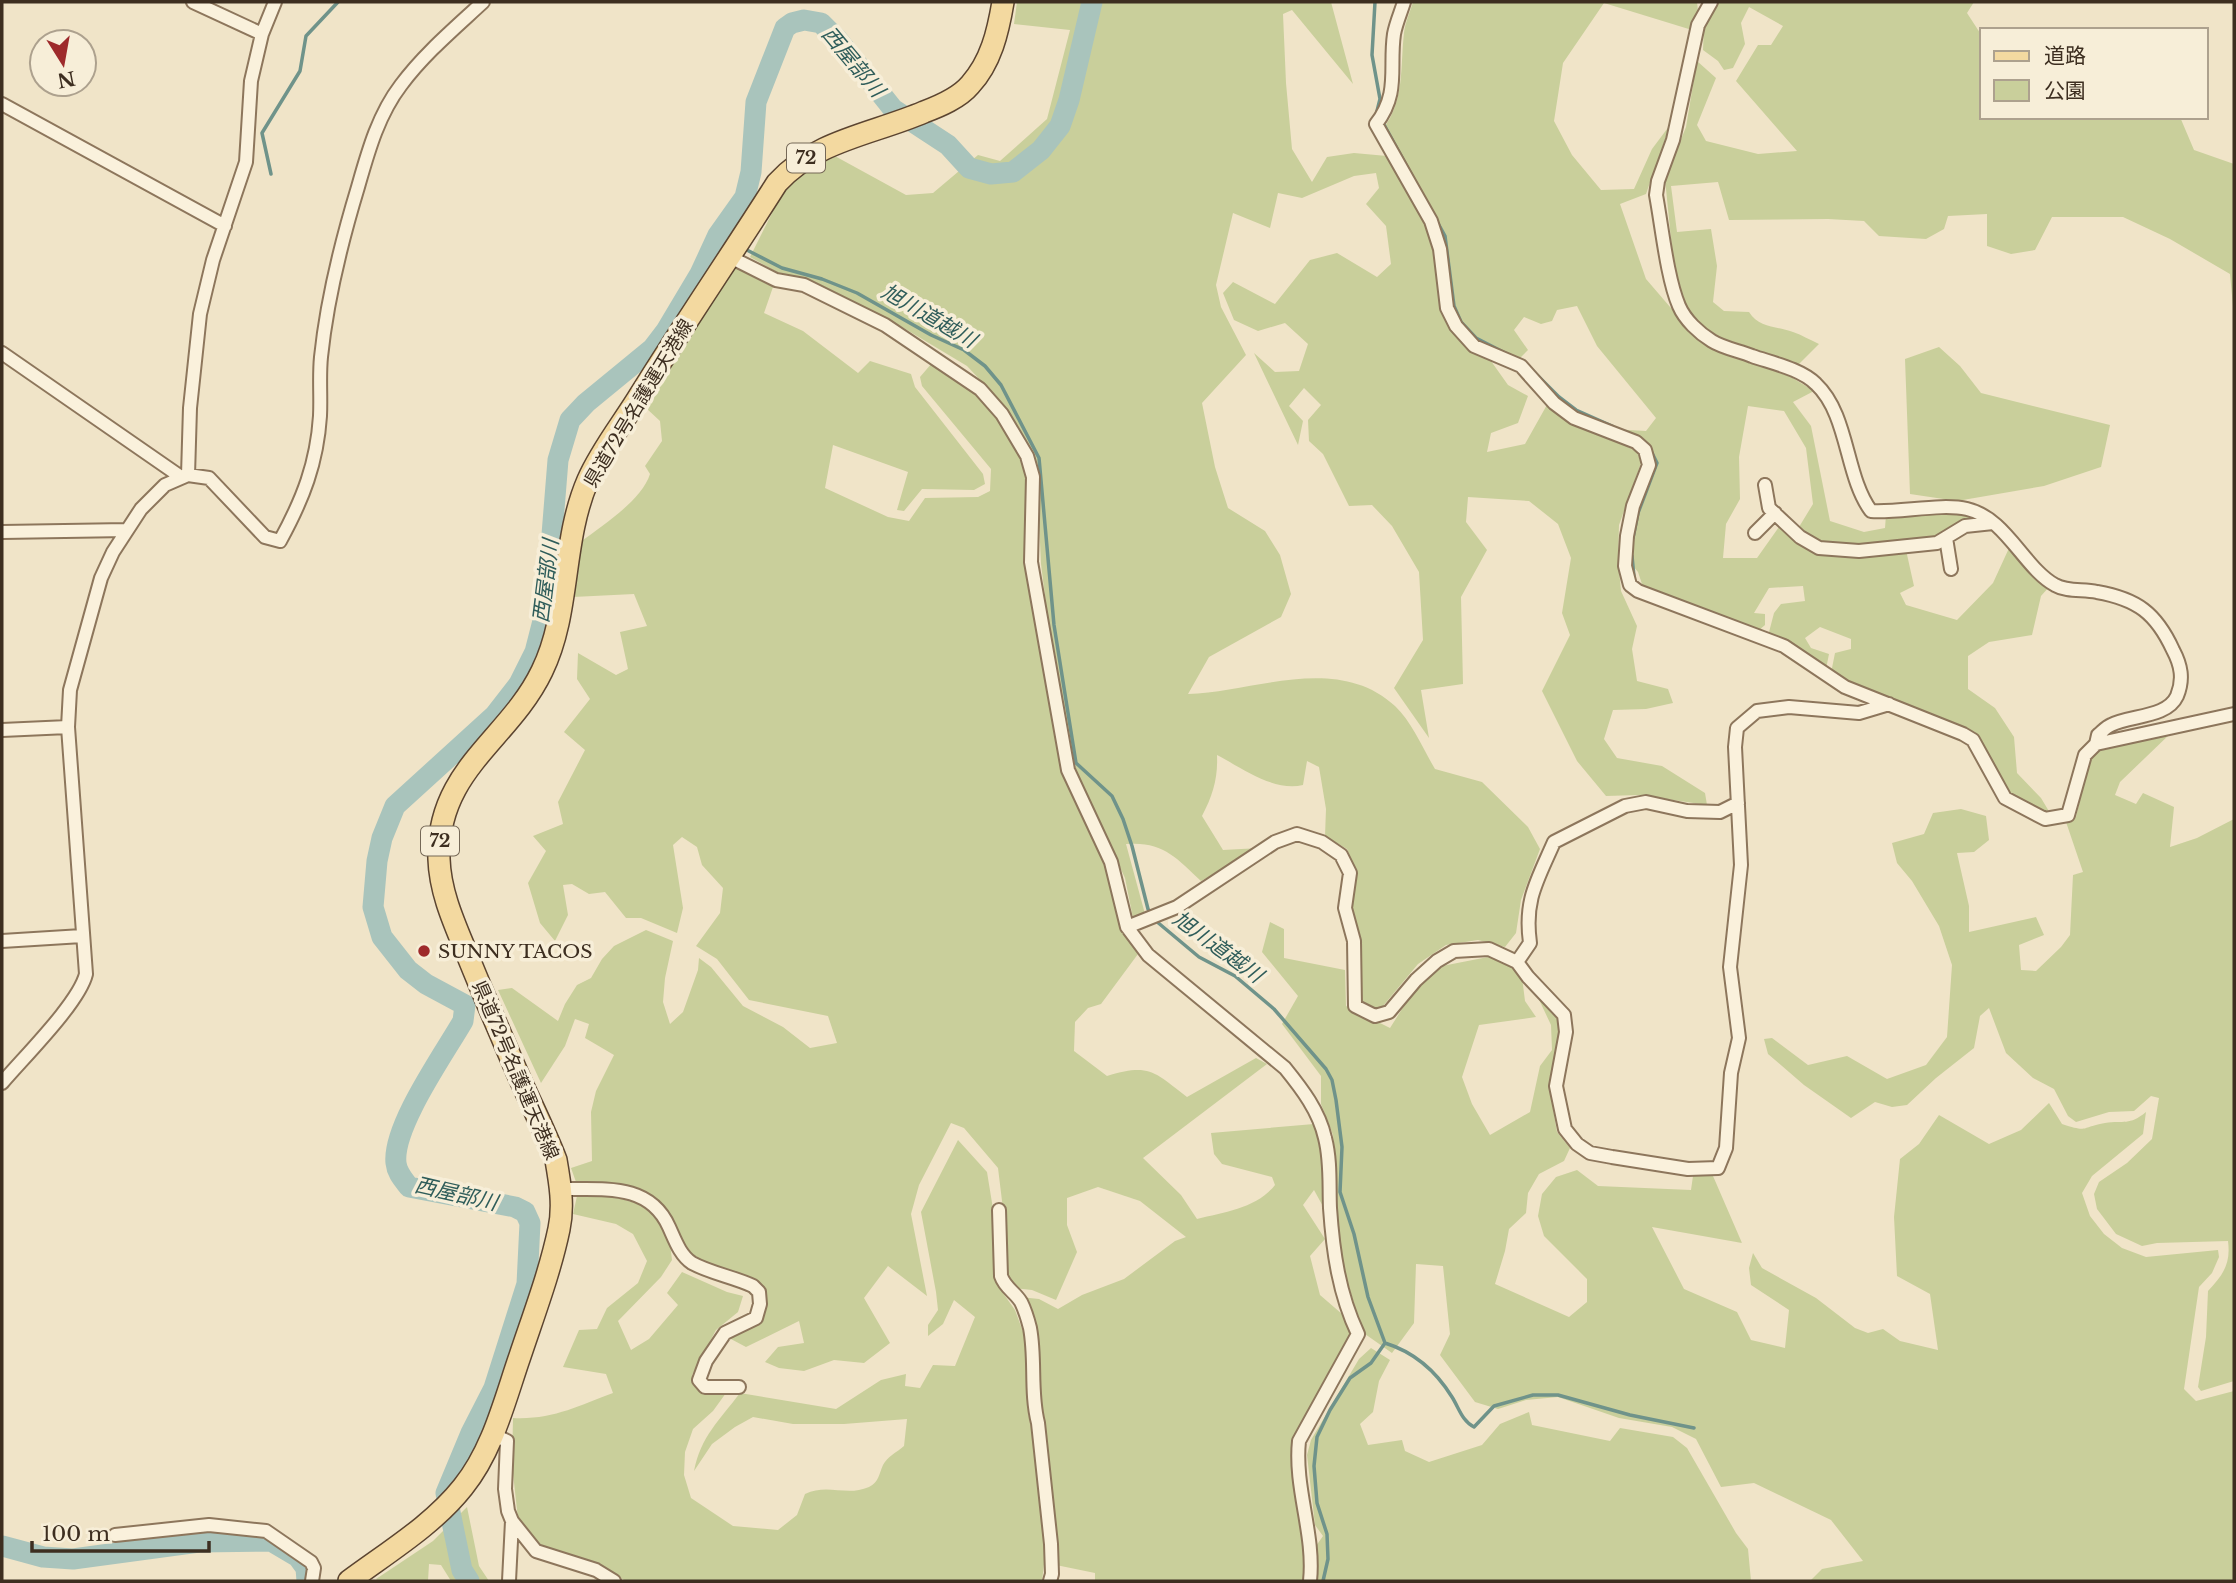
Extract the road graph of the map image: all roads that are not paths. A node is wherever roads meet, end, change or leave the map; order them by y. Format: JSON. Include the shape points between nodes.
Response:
{"nodes":[{"id":1,"x":193,"y":2,"type":"edge"},
{"id":2,"x":275,"y":2,"type":"edge"},
{"id":3,"x":483,"y":2,"type":"edge"},
{"id":4,"x":1003,"y":2,"type":"edge"},
{"id":5,"x":1404,"y":2,"type":"edge"},
{"id":6,"x":1711,"y":2,"type":"edge"},
{"id":7,"x":262,"y":34,"type":"junction"},
{"id":8,"x":2,"y":104,"type":"edge"},
{"id":9,"x":225,"y":226,"type":"junction"},
{"id":10,"x":735,"y":246,"type":"junction"},
{"id":11,"x":2,"y":353,"type":"edge"},
{"id":12,"x":185,"y":476,"type":"junction"},
{"id":13,"x":1765,"y":485,"type":"dead end"},
{"id":14,"x":1774,"y":513,"type":"junction"},
{"id":15,"x":1993,"y":523,"type":"junction"},
{"id":16,"x":127,"y":530,"type":"junction"},
{"id":17,"x":2,"y":532,"type":"edge"},
{"id":18,"x":1755,"y":533,"type":"dead end"},
{"id":19,"x":1945,"y":538,"type":"junction"},
{"id":20,"x":1951,"y":569,"type":"dead end"},
{"id":21,"x":1889,"y":704,"type":"junction"},
{"id":22,"x":2234,"y":714,"type":"edge"},
{"id":23,"x":68,"y":727,"type":"junction"},
{"id":24,"x":2,"y":730,"type":"edge"},
{"id":25,"x":2096,"y":744,"type":"junction"},
{"id":26,"x":1738,"y":803,"type":"junction"},
{"id":27,"x":1127,"y":927,"type":"junction"},
{"id":28,"x":82,"y":936,"type":"junction"},
{"id":29,"x":2,"y":941,"type":"edge"},
{"id":30,"x":1517,"y":962,"type":"junction"},
{"id":31,"x":2,"y":1083,"type":"edge"},
{"id":32,"x":561,"y":1188,"type":"junction"},
{"id":33,"x":999,"y":1210,"type":"dead end"},
{"id":34,"x":739,"y":1387,"type":"dead end"},
{"id":35,"x":492,"y":1434,"type":"junction"},
{"id":36,"x":512,"y":1521,"type":"junction"},
{"id":37,"x":115,"y":1535,"type":"dead end"},
{"id":38,"x":359,"y":1579,"type":"edge"},
{"id":39,"x":312,"y":1581,"type":"edge"},
{"id":40,"x":509,"y":1581,"type":"edge"},
{"id":41,"x":614,"y":1581,"type":"edge"},
{"id":42,"x":1050,"y":1581,"type":"edge"},
{"id":43,"x":1310,"y":1581,"type":"edge"}],
"edges":[{"from":1,"to":7,"type":"street"},
{"from":2,"to":7,"type":"street"},
{"from":3,"to":12,"type":"street","via":[[417,64],[387,106],[370,145],[329,293],[316,452],[309,483],[281,541],[265,537],[209,478]]},
{"from":4,"to":10,"type":"main road","name":"県道72号名護運天港線","number":"72","via":[[994,45],[969,87],[944,104],[830,145],[803,160],[777,183]]},
{"from":5,"to":21,"type":"street","via":[[1394,33],[1394,85],[1376,124],[1431,221],[1440,249],[1447,308],[1474,346],[1521,366],[1574,418],[1636,442],[1645,450],[1649,465],[1627,536],[1625,566],[1630,585],[1784,646],[1845,687]]},
{"from":6,"to":15,"type":"street","via":[[1699,25],[1656,195],[1680,307],[1713,342],[1815,382],[1828,398],[1864,503],[1871,511],[1966,509]]},
{"from":7,"to":9,"type":"street","via":[[251,81],[246,162]]},
{"from":8,"to":9,"type":"street"},
{"from":9,"to":12,"type":"street","via":[[200,314]]},
{"from":10,"to":27,"type":"street","via":[[776,279],[804,285],[885,325],[980,389],[1002,414],[1027,456],[1033,477],[1031,562],[1068,770],[1111,862]]},
{"from":10,"to":32,"type":"main road","name":"県道72号名護運天港線","number":"72","via":[[589,477],[570,537],[558,625],[544,669],[457,785],[440,833],[439,859],[447,903],[547,1136]]},
{"from":11,"to":12,"type":"street"},
{"from":12,"to":16,"type":"street","via":[[165,485]]},
{"from":13,"to":14,"type":"street"},
{"from":14,"to":18,"type":"street"},
{"from":14,"to":19,"type":"street","via":[[1819,548],[1860,551],[1937,543]]},
{"from":15,"to":19,"type":"street","via":[[1965,526]]},
{"from":15,"to":25,"type":"street","via":[[2056,586],[2136,603],[2154,616],[2176,656],[2182,673],[2177,696],[2169,707],[2110,725],[2098,735]]},
{"from":16,"to":17,"type":"street"},
{"from":16,"to":23,"type":"street","via":[[101,578],[70,690]]},
{"from":19,"to":20,"type":"street"},
{"from":21,"to":25,"type":"street","via":[[1973,740],[2005,799],[2045,820],[2068,815],[2085,755]]},
{"from":21,"to":26,"type":"street","via":[[1859,713],[1789,707],[1757,711],[1737,728]]},
{"from":22,"to":25,"type":"street"},
{"from":23,"to":24,"type":"street"},
{"from":23,"to":28,"type":"street"},
{"from":26,"to":30,"type":"street","via":[[1720,812],[1646,802],[1625,806],[1554,842],[1529,904],[1530,943]]},
{"from":26,"to":30,"type":"street","via":[[1741,865],[1730,967],[1739,1038],[1731,1073],[1726,1148],[1718,1168],[1688,1169],[1604,1156],[1577,1144],[1565,1129],[1556,1086],[1566,1032],[1564,1015]]},
{"from":27,"to":30,"type":"street","via":[[1177,907],[1275,842],[1297,834],[1322,842],[1341,855],[1350,873],[1345,908],[1354,941],[1354,1006],[1375,1016],[1389,1012],[1416,980],[1454,951],[1489,948]]},
{"from":27,"to":43,"type":"street","via":[[1149,955],[1285,1068],[1315,1111],[1325,1138],[1335,1259],[1345,1307],[1358,1334],[1299,1441],[1297,1461],[1307,1518]]},
{"from":28,"to":29,"type":"street"},
{"from":28,"to":31,"type":"street","via":[[83,985]]},
{"from":32,"to":34,"type":"street","via":[[622,1190],[639,1196],[658,1208],[681,1252],[692,1263],[759,1292],[756,1318],[725,1333],[699,1380],[705,1387]]},
{"from":32,"to":35,"type":"main road","name":"県道72号名護運天港線","number":"72","via":[[559,1228]]},
{"from":33,"to":42,"type":"street","via":[[1001,1276],[1020,1300],[1034,1357],[1034,1409],[1051,1544]]},
{"from":35,"to":36,"type":"street","via":[[508,1441],[505,1489]]},
{"from":35,"to":38,"type":"main road","name":"県道72号名護運天港線","number":"72","via":[[457,1494]]},
{"from":36,"to":40,"type":"street"},
{"from":36,"to":41,"type":"street","via":[[536,1551],[596,1570]]},
{"from":37,"to":39,"type":"street","via":[[209,1525],[266,1531],[311,1562]]}]}
